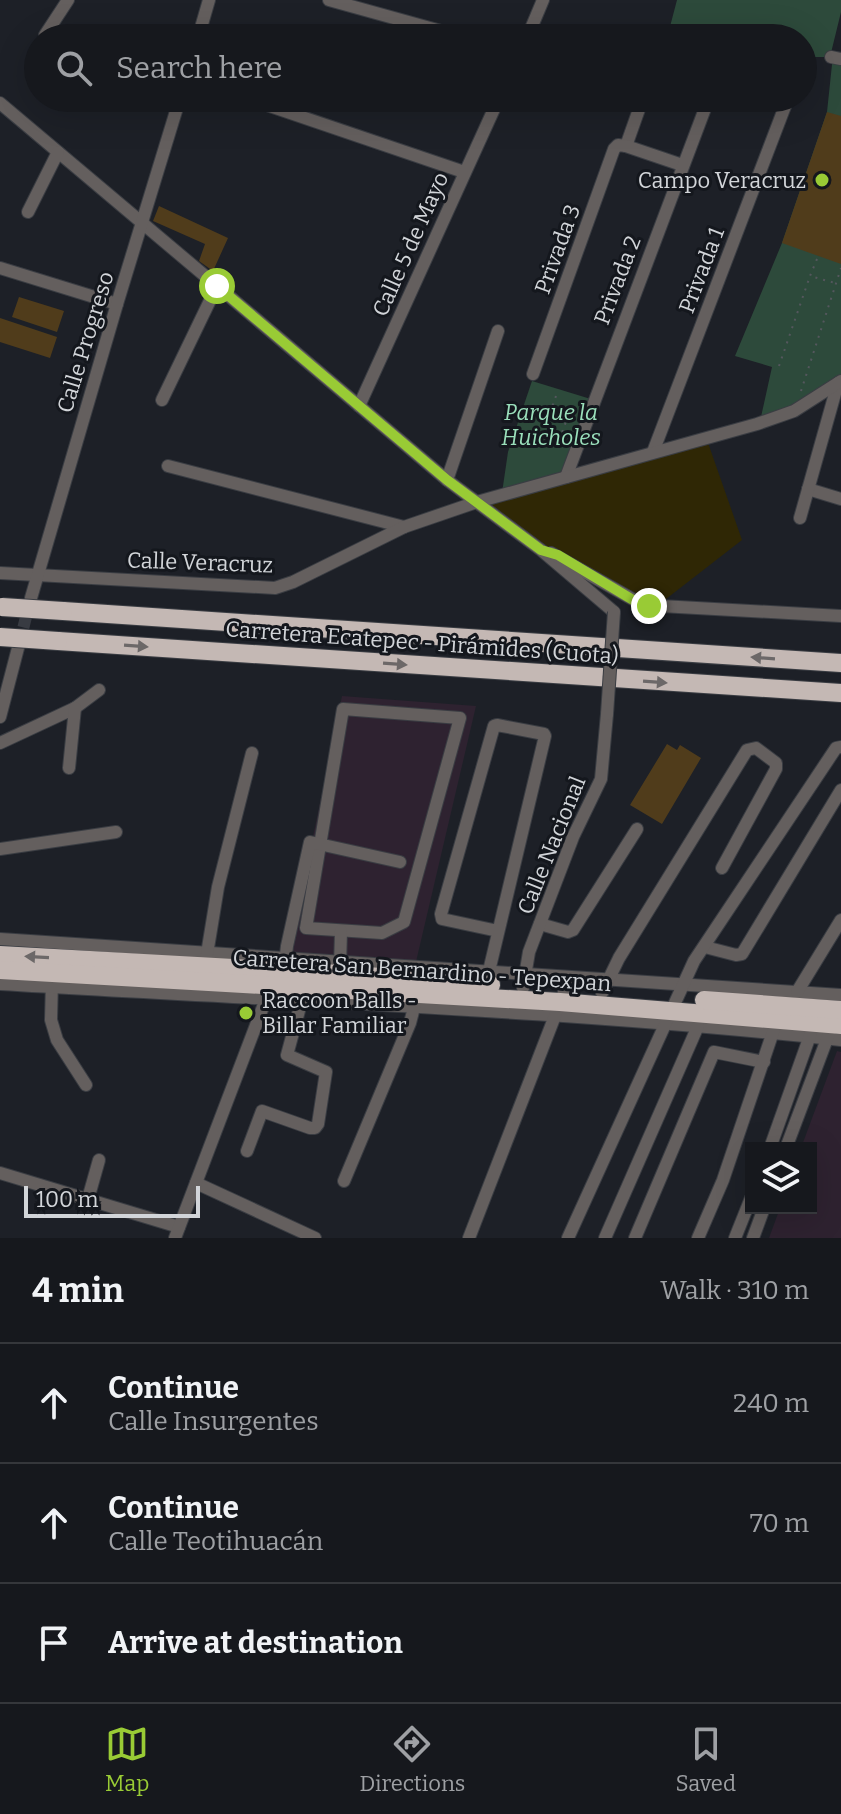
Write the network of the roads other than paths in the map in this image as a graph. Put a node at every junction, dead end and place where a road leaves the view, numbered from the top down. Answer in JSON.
{"nodes":[{"id":1,"x":68,"y":0,"type":"edge"},
{"id":2,"x":209,"y":0,"type":"edge"},
{"id":3,"x":329,"y":0,"type":"edge"},
{"id":4,"x":543,"y":0,"type":"edge"},
{"id":5,"x":52,"y":24,"type":"edge"},
{"id":6,"x":202,"y":24,"type":"edge"},
{"id":7,"x":416,"y":24,"type":"edge"},
{"id":8,"x":533,"y":24,"type":"edge"},
{"id":9,"x":0,"y":103,"type":"edge"},
{"id":10,"x":176,"y":112,"type":"edge"},
{"id":11,"x":287,"y":112,"type":"edge"},
{"id":12,"x":492,"y":112,"type":"edge"},
{"id":13,"x":638,"y":112,"type":"edge"},
{"id":14,"x":703,"y":112,"type":"edge"},
{"id":15,"x":783,"y":112,"type":"edge"},
{"id":16,"x":626,"y":146,"type":"junction"},
{"id":17,"x":58,"y":152,"type":"junction"},
{"id":18,"x":682,"y":165,"type":"junction"},
{"id":19,"x":464,"y":172,"type":"junction"},
{"id":20,"x":28,"y":212,"type":"dead end"},
{"id":21,"x":143,"y":222,"type":"junction"},
{"id":22,"x":0,"y":268,"type":"edge"},
{"id":23,"x":217,"y":286,"type":"junction"},
{"id":24,"x":117,"y":304,"type":"junction"},
{"id":25,"x":498,"y":331,"type":"dead end"},
{"id":26,"x":533,"y":374,"type":"dead end"},
{"id":27,"x":840,"y":382,"type":"edge"},
{"id":28,"x":162,"y":400,"type":"dead end"},
{"id":29,"x":359,"y":406,"type":"junction"},
{"id":30,"x":653,"y":452,"type":"junction"},
{"id":31,"x":168,"y":466,"type":"dead end"},
{"id":32,"x":566,"y":477,"type":"junction"},
{"id":33,"x":447,"y":480,"type":"junction"},
{"id":34,"x":808,"y":489,"type":"junction"},
{"id":35,"x":841,"y":499,"type":"edge"},
{"id":36,"x":477,"y":502,"type":"junction"},
{"id":37,"x":800,"y":518,"type":"dead end"},
{"id":38,"x":404,"y":527,"type":"junction"},
{"id":39,"x":541,"y":550,"type":"junction"},
{"id":40,"x":0,"y":573,"type":"edge"},
{"id":41,"x":36,"y":575,"type":"junction"},
{"id":42,"x":31,"y":598,"type":"tunnel mouth"},
{"id":43,"x":1,"y":607,"type":"edge"},
{"id":44,"x":841,"y":616,"type":"edge"},
{"id":45,"x":0,"y":637,"type":"edge"},
{"id":46,"x":18,"y":648,"type":"tunnel mouth"},
{"id":47,"x":841,"y":663,"type":"edge"},
{"id":48,"x":99,"y":690,"type":"dead end"},
{"id":49,"x":841,"y":693,"type":"edge"},
{"id":50,"x":75,"y":708,"type":"junction"},
{"id":51,"x":0,"y":717,"type":"edge"},
{"id":52,"x":0,"y":743,"type":"edge"},
{"id":53,"x":841,"y":747,"type":"edge"},
{"id":54,"x":252,"y":753,"type":"dead end"},
{"id":55,"x":69,"y":768,"type":"dead end"},
{"id":56,"x":841,"y":790,"type":"edge"},
{"id":57,"x":637,"y":829,"type":"dead end"},
{"id":58,"x":116,"y":832,"type":"dead end"},
{"id":59,"x":320,"y":843,"type":"junction"},
{"id":60,"x":0,"y":849,"type":"edge"},
{"id":61,"x":400,"y":862,"type":"dead end"},
{"id":62,"x":722,"y":868,"type":"dead end"},
{"id":63,"x":841,"y":920,"type":"edge"},
{"id":64,"x":540,"y":924,"type":"junction"},
{"id":65,"x":341,"y":931,"type":"junction"},
{"id":66,"x":498,"y":931,"type":"junction"},
{"id":67,"x":0,"y":939,"type":"edge"},
{"id":68,"x":705,"y":947,"type":"junction"},
{"id":69,"x":0,"y":955,"type":"edge"},
{"id":70,"x":206,"y":959,"type":"junction"},
{"id":71,"x":340,"y":967,"type":"junction"},
{"id":72,"x":0,"y":970,"type":"edge"},
{"id":73,"x":489,"y":971,"type":"junction"},
{"id":74,"x":277,"y":977,"type":"junction"},
{"id":75,"x":52,"y":980,"type":"junction"},
{"id":76,"x":524,"y":980,"type":"junction"},
{"id":77,"x":0,"y":984,"type":"edge"},
{"id":78,"x":605,"y":986,"type":"junction"},
{"id":79,"x":797,"y":992,"type":"junction"},
{"id":80,"x":304,"y":993,"type":"junction"},
{"id":81,"x":841,"y":995,"type":"edge"},
{"id":82,"x":416,"y":1000,"type":"junction"},
{"id":83,"x":559,"y":1003,"type":"junction"},
{"id":84,"x":676,"y":1004,"type":"junction"},
{"id":85,"x":725,"y":1022,"type":"junction"},
{"id":86,"x":698,"y":1026,"type":"junction"},
{"id":87,"x":775,"y":1026,"type":"junction"},
{"id":88,"x":830,"y":1028,"type":"edge"},
{"id":89,"x":714,"y":1052,"type":"junction"},
{"id":90,"x":764,"y":1062,"type":"junction"},
{"id":91,"x":86,"y":1085,"type":"dead end"},
{"id":92,"x":773,"y":1142,"type":"edge"},
{"id":93,"x":788,"y":1142,"type":"edge"},
{"id":94,"x":247,"y":1151,"type":"dead end"},
{"id":95,"x":99,"y":1160,"type":"dead end"},
{"id":96,"x":0,"y":1173,"type":"edge"},
{"id":97,"x":344,"y":1181,"type":"dead end"},
{"id":98,"x":196,"y":1183,"type":"junction"},
{"id":99,"x":88,"y":1199,"type":"junction"},
{"id":100,"x":745,"y":1213,"type":"edge"},
{"id":101,"x":762,"y":1214,"type":"edge"},
{"id":102,"x":177,"y":1232,"type":"edge"},
{"id":103,"x":315,"y":1238,"type":"edge"},
{"id":104,"x":469,"y":1238,"type":"edge"},
{"id":105,"x":568,"y":1238,"type":"edge"},
{"id":106,"x":605,"y":1238,"type":"edge"},
{"id":107,"x":635,"y":1238,"type":"edge"},
{"id":108,"x":698,"y":1238,"type":"edge"},
{"id":109,"x":735,"y":1238,"type":"edge"},
{"id":110,"x":753,"y":1238,"type":"edge"}],
"edges":[{"from":1,"to":5,"type":"street"},
{"from":2,"to":6,"type":"street"},
{"from":3,"to":7,"type":"street"},
{"from":4,"to":8,"type":"street"},
{"from":9,"to":17,"type":"street"},
{"from":10,"to":21,"type":"street","name":"Calle Progreso"},
{"from":11,"to":19,"type":"street"},
{"from":12,"to":19,"type":"street","name":"Calle 5 de Mayo"},
{"from":13,"to":16,"type":"street","name":"Privada 3"},
{"from":14,"to":18,"type":"street","name":"Privada 2"},
{"from":15,"to":30,"type":"street","name":"Privada 1"},
{"from":16,"to":18,"type":"street"},
{"from":16,"to":26,"type":"street","name":"Privada 3"},
{"from":17,"to":20,"type":"street"},
{"from":17,"to":21,"type":"street"},
{"from":18,"to":32,"type":"street","name":"Privada 2"},
{"from":19,"to":29,"type":"street","name":"Calle 5 de Mayo"},
{"from":21,"to":23,"type":"street"},
{"from":21,"to":24,"type":"street","name":"Calle Progreso"},
{"from":22,"to":24,"type":"street"},
{"from":23,"to":28,"type":"street"},
{"from":23,"to":29,"type":"street"},
{"from":24,"to":41,"type":"street","name":"Calle Progreso"},
{"from":25,"to":33,"type":"street"},
{"from":27,"to":30,"type":"street","name":"Calle Veracruz"},
{"from":27,"to":34,"type":"street"},
{"from":29,"to":33,"type":"street"},
{"from":30,"to":32,"type":"street","name":"Calle Veracruz"},
{"from":31,"to":38,"type":"street"},
{"from":32,"to":36,"type":"street","name":"Calle Veracruz"},
{"from":33,"to":36,"type":"street"},
{"from":34,"to":35,"type":"street"},
{"from":34,"to":37,"type":"street"},
{"from":36,"to":38,"type":"street","name":"Calle Veracruz"},
{"from":36,"to":39,"type":"street"},
{"from":38,"to":41,"type":"street","name":"Calle Veracruz"},
{"from":39,"to":44,"type":"street"},
{"from":39,"to":64,"type":"street","name":"Calle Nacional","bridge":true},
{"from":40,"to":41,"type":"street","name":"Calle Veracruz"},
{"from":41,"to":42,"type":"street","name":"Calle Progreso"},
{"from":47,"to":43,"type":"highway","name":"Carretera Ecatepec - Pirámides (Cuota)","one_way":true,"bridge":true},
{"from":45,"to":49,"type":"highway","name":"Carretera Ecatepec - Pirámides (Cuota)","one_way":true,"bridge":true},
{"from":46,"to":51,"type":"street"},
{"from":48,"to":50,"type":"street"},
{"from":50,"to":52,"type":"street"},
{"from":50,"to":55,"type":"street"},
{"from":53,"to":68,"type":"street"},
{"from":54,"to":70,"type":"street"},
{"from":56,"to":68,"type":"street"},
{"from":57,"to":64,"type":"street"},
{"from":58,"to":60,"type":"street"},
{"from":59,"to":61,"type":"street"},
{"from":59,"to":65,"type":"street"},
{"from":59,"to":65,"type":"street"},
{"from":59,"to":74,"type":"street"},
{"from":62,"to":78,"type":"street"},
{"from":63,"to":79,"type":"street"},
{"from":64,"to":76,"type":"street","name":"Calle Nacional"},
{"from":65,"to":71,"type":"street"},
{"from":66,"to":66,"type":"street"},
{"from":66,"to":73,"type":"street"},
{"from":67,"to":70,"type":"street"},
{"from":68,"to":84,"type":"street"},
{"from":70,"to":69,"type":"highway","name":"Carretera San Bernardino - Tepexpan","one_way":true},
{"from":70,"to":74,"type":"highway","name":"Carretera San Bernardino - Tepexpan"},
{"from":71,"to":73,"type":"street"},
{"from":71,"to":74,"type":"highway","name":"Carretera San Bernardino - Tepexpan"},
{"from":71,"to":76,"type":"highway","name":"Carretera San Bernardino - Tepexpan"},
{"from":72,"to":75,"type":"highway","name":"Carretera San Bernardino - Tepexpan"},
{"from":73,"to":76,"type":"street"},
{"from":74,"to":75,"type":"highway","name":"Carretera San Bernardino - Tepexpan"},
{"from":74,"to":80,"type":"highway","name":"Carretera San Bernardino - Tepexpan"},
{"from":74,"to":98,"type":"street"},
{"from":75,"to":77,"type":"street"},
{"from":75,"to":91,"type":"street"},
{"from":76,"to":78,"type":"street"},
{"from":76,"to":83,"type":"highway","name":"Carretera San Bernardino - Tepexpan"},
{"from":78,"to":83,"type":"highway","name":"Carretera San Bernardino - Tepexpan"},
{"from":78,"to":84,"type":"highway","name":"Carretera San Bernardino - Tepexpan"},
{"from":79,"to":81,"type":"street"},
{"from":79,"to":84,"type":"street"},
{"from":80,"to":82,"type":"highway","name":"Carretera San Bernardino - Tepexpan"},
{"from":80,"to":94,"type":"street"},
{"from":82,"to":83,"type":"highway","name":"Carretera San Bernardino - Tepexpan"},
{"from":82,"to":97,"type":"street"},
{"from":83,"to":84,"type":"highway","name":"Carretera San Bernardino - Tepexpan"},
{"from":83,"to":104,"type":"street"},
{"from":84,"to":85,"type":"highway","name":"Carretera San Bernardino - Tepexpan"},
{"from":84,"to":86,"type":"street"},
{"from":84,"to":88,"type":"highway","name":"Carretera San Bernardino - Tepexpan"},
{"from":84,"to":105,"type":"street"},
{"from":85,"to":86,"type":"street"},
{"from":85,"to":87,"type":"highway","name":"Carretera San Bernardino - Tepexpan"},
{"from":85,"to":89,"type":"street"},
{"from":86,"to":106,"type":"street"},
{"from":87,"to":88,"type":"highway","name":"Carretera San Bernardino - Tepexpan"},
{"from":87,"to":90,"type":"street"},
{"from":88,"to":92,"type":"street"},
{"from":88,"to":93,"type":"street"},
{"from":89,"to":90,"type":"street"},
{"from":89,"to":107,"type":"street"},
{"from":90,"to":108,"type":"street"},
{"from":95,"to":99,"type":"street"},
{"from":96,"to":99,"type":"street"},
{"from":98,"to":102,"type":"street"},
{"from":98,"to":103,"type":"street"},
{"from":99,"to":102,"type":"street"},
{"from":100,"to":109,"type":"street"},
{"from":101,"to":110,"type":"street"}]}
